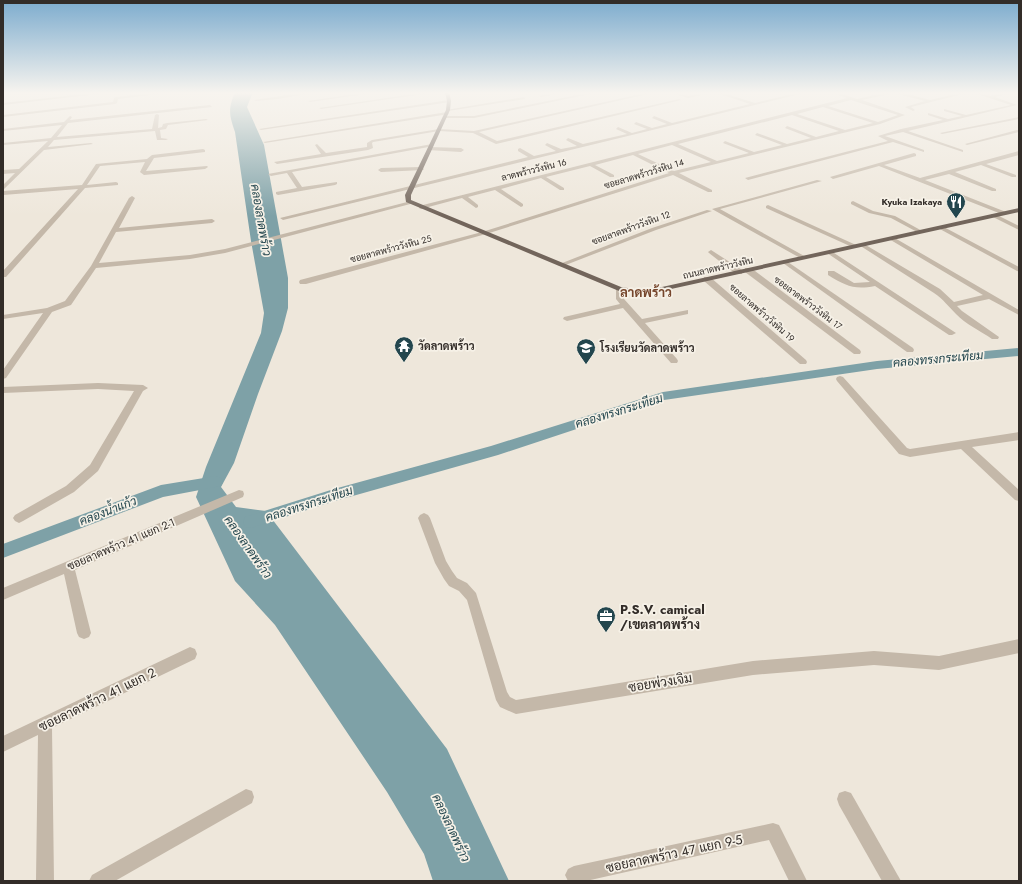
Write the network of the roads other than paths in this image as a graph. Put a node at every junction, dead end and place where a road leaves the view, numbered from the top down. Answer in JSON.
{"nodes":[{"id":1,"x":57,"y":133,"type":"edge"},
{"id":2,"x":119,"y":133,"type":"edge"},
{"id":3,"x":157,"y":133,"type":"edge"},
{"id":4,"x":320,"y":133,"type":"edge"},
{"id":5,"x":419,"y":133,"type":"edge"},
{"id":6,"x":437,"y":133,"type":"edge"},
{"id":7,"x":476,"y":133,"type":"edge"},
{"id":8,"x":538,"y":133,"type":"edge"},
{"id":9,"x":634,"y":133,"type":"edge"},
{"id":10,"x":711,"y":133,"type":"edge"},
{"id":11,"x":803,"y":133,"type":"edge"},
{"id":12,"x":835,"y":133,"type":"edge"},
{"id":13,"x":890,"y":133,"type":"edge"},
{"id":14,"x":910,"y":133,"type":"edge"},
{"id":15,"x":1010,"y":133,"type":"edge"},
{"id":16,"x":631,"y":134,"type":"joint"},
{"id":17,"x":757,"y":134,"type":"dead end"},
{"id":18,"x":599,"y":137,"type":"dead end"},
{"id":19,"x":815,"y":138,"type":"junction"},
{"id":20,"x":53,"y":139,"type":"junction"},
{"id":21,"x":166,"y":139,"type":"dead end"},
{"id":22,"x":568,"y":139,"type":"dead end"},
{"id":23,"x":606,"y":140,"type":"junction"},
{"id":24,"x":904,"y":140,"type":"dead end"},
{"id":25,"x":265,"y":142,"type":"dead end"},
{"id":26,"x":725,"y":142,"type":"dead end"},
{"id":27,"x":896,"y":142,"type":"junction"},
{"id":28,"x":672,"y":143,"type":"junction"},
{"id":29,"x":3,"y":144,"type":"edge"},
{"id":30,"x":91,"y":144,"type":"dead end"},
{"id":31,"x":547,"y":144,"type":"dead end"},
{"id":32,"x":967,"y":144,"type":"dead end"},
{"id":33,"x":316,"y":145,"type":"dead end"},
{"id":34,"x":786,"y":145,"type":"junction"},
{"id":35,"x":582,"y":146,"type":"junction"},
{"id":36,"x":431,"y":147,"type":"junction"},
{"id":37,"x":43,"y":148,"type":"junction"},
{"id":38,"x":461,"y":150,"type":"dead end"},
{"id":39,"x":520,"y":150,"type":"dead end"},
{"id":40,"x":203,"y":151,"type":"dead end"},
{"id":41,"x":560,"y":151,"type":"junction"},
{"id":42,"x":922,"y":151,"type":"dead end"},
{"id":43,"x":961,"y":151,"type":"dead end"},
{"id":44,"x":633,"y":153,"type":"junction"},
{"id":45,"x":753,"y":153,"type":"junction"},
{"id":46,"x":1019,"y":153,"type":"edge"},
{"id":47,"x":325,"y":155,"type":"junction"},
{"id":48,"x":914,"y":155,"type":"dead end"},
{"id":49,"x":1010,"y":155,"type":"junction"},
{"id":50,"x":533,"y":158,"type":"junction"},
{"id":51,"x":1019,"y":159,"type":"edge"},
{"id":52,"x":149,"y":160,"type":"junction"},
{"id":53,"x":277,"y":162,"type":"dead end"},
{"id":54,"x":717,"y":162,"type":"junction"},
{"id":55,"x":980,"y":163,"type":"junction"},
{"id":56,"x":590,"y":164,"type":"junction"},
{"id":57,"x":880,"y":165,"type":"junction"},
{"id":58,"x":205,"y":167,"type":"dead end"},
{"id":59,"x":421,"y":169,"type":"junction"},
{"id":60,"x":381,"y":170,"type":"dead end"},
{"id":61,"x":19,"y":171,"type":"junction"},
{"id":62,"x":290,"y":171,"type":"junction"},
{"id":63,"x":3,"y":172,"type":"edge"},
{"id":64,"x":950,"y":172,"type":"junction"},
{"id":65,"x":674,"y":173,"type":"junction"},
{"id":66,"x":271,"y":174,"type":"dead end"},
{"id":67,"x":542,"y":176,"type":"junction"},
{"id":68,"x":612,"y":176,"type":"dead end"},
{"id":69,"x":1014,"y":176,"type":"dead end"},
{"id":70,"x":833,"y":177,"type":"dead end"},
{"id":71,"x":748,"y":178,"type":"dead end"},
{"id":72,"x":920,"y":180,"type":"junction"},
{"id":73,"x":819,"y":181,"type":"dead end"},
{"id":74,"x":335,"y":183,"type":"dead end"},
{"id":75,"x":116,"y":184,"type":"dead end"},
{"id":76,"x":412,"y":186,"type":"junction"},
{"id":77,"x":84,"y":187,"type":"junction"},
{"id":78,"x":3,"y":188,"type":"edge"},
{"id":79,"x":496,"y":188,"type":"junction"},
{"id":80,"x":300,"y":189,"type":"junction"},
{"id":81,"x":562,"y":189,"type":"dead end"},
{"id":82,"x":994,"y":190,"type":"dead end"},
{"id":83,"x":710,"y":191,"type":"dead end"},
{"id":84,"x":3,"y":193,"type":"edge"},
{"id":85,"x":278,"y":193,"type":"dead end"},
{"id":86,"x":464,"y":196,"type":"junction"},
{"id":87,"x":132,"y":198,"type":"dead end"},
{"id":88,"x":411,"y":203,"type":"junction"},
{"id":89,"x":853,"y":203,"type":"dead end"},
{"id":90,"x":521,"y":205,"type":"dead end"},
{"id":91,"x":476,"y":206,"type":"dead end"},
{"id":92,"x":421,"y":207,"type":"junction"},
{"id":93,"x":768,"y":207,"type":"dead end"},
{"id":94,"x":712,"y":210,"type":"junction"},
{"id":95,"x":1019,"y":210,"type":"edge"},
{"id":96,"x":1004,"y":213,"type":"junction"},
{"id":97,"x":993,"y":215,"type":"junction"},
{"id":98,"x":283,"y":218,"type":"dead end"},
{"id":99,"x":212,"y":221,"type":"dead end"},
{"id":100,"x":940,"y":227,"type":"junction"},
{"id":101,"x":1019,"y":228,"type":"edge"},
{"id":102,"x":114,"y":230,"type":"junction"},
{"id":103,"x":921,"y":232,"type":"junction"},
{"id":104,"x":484,"y":233,"type":"junction"},
{"id":105,"x":890,"y":238,"type":"junction"},
{"id":106,"x":858,"y":246,"type":"junction"},
{"id":107,"x":711,"y":252,"type":"dead end"},
{"id":108,"x":829,"y":252,"type":"junction"},
{"id":109,"x":804,"y":258,"type":"junction"},
{"id":110,"x":785,"y":262,"type":"junction"},
{"id":111,"x":560,"y":265,"type":"junction"},
{"id":112,"x":94,"y":266,"type":"junction"},
{"id":113,"x":748,"y":270,"type":"junction"},
{"id":114,"x":1019,"y":270,"type":"edge"},
{"id":115,"x":739,"y":272,"type":"junction"},
{"id":116,"x":831,"y":273,"type":"dead end"},
{"id":117,"x":3,"y":275,"type":"edge"},
{"id":118,"x":707,"y":279,"type":"junction"},
{"id":119,"x":303,"y":282,"type":"dead end"},
{"id":120,"x":877,"y":283,"type":"junction"},
{"id":121,"x":619,"y":289,"type":"junction"},
{"id":122,"x":990,"y":296,"type":"junction"},
{"id":123,"x":625,"y":305,"type":"junction"},
{"id":124,"x":951,"y":305,"type":"junction"},
{"id":125,"x":49,"y":310,"type":"junction"},
{"id":126,"x":686,"y":312,"type":"dead end"},
{"id":127,"x":1019,"y":313,"type":"edge"},
{"id":128,"x":3,"y":317,"type":"edge"},
{"id":129,"x":567,"y":319,"type":"dead end"},
{"id":130,"x":640,"y":322,"type":"junction"},
{"id":131,"x":952,"y":333,"type":"dead end"},
{"id":132,"x":995,"y":337,"type":"dead end"},
{"id":133,"x":910,"y":350,"type":"dead end"},
{"id":134,"x":856,"y":352,"type":"dead end"},
{"id":135,"x":674,"y":361,"type":"dead end"},
{"id":136,"x":803,"y":362,"type":"dead end"},
{"id":137,"x":3,"y":376,"type":"edge"},
{"id":138,"x":840,"y":379,"type":"dead end"},
{"id":139,"x":3,"y":390,"type":"edge"},
{"id":140,"x":1019,"y":436,"type":"edge"},
{"id":141,"x":963,"y":445,"type":"junction"},
{"id":142,"x":239,"y":494,"type":"dead end"},
{"id":143,"x":1019,"y":497,"type":"edge"},
{"id":144,"x":19,"y":518,"type":"dead end"},
{"id":145,"x":424,"y":518,"type":"dead end"},
{"id":146,"x":68,"y":567,"type":"junction"},
{"id":147,"x":3,"y":594,"type":"edge"},
{"id":148,"x":84,"y":633,"type":"dead end"},
{"id":149,"x":1019,"y":646,"type":"edge"},
{"id":150,"x":190,"y":654,"type":"dead end"},
{"id":151,"x":45,"y":724,"type":"junction"},
{"id":152,"x":3,"y":744,"type":"edge"},
{"id":153,"x":246,"y":797,"type":"dead end"},
{"id":154,"x":845,"y":799,"type":"dead end"},
{"id":155,"x":574,"y":875,"type":"dead end"},
{"id":156,"x":45,"y":881,"type":"edge"},
{"id":157,"x":98,"y":881,"type":"edge"},
{"id":158,"x":798,"y":881,"type":"edge"},
{"id":159,"x":892,"y":881,"type":"edge"}],
"edges":[{"from":1,"to":20,"type":"street"},
{"from":2,"to":20,"type":"street"},
{"from":3,"to":21,"type":"street"},
{"from":4,"to":25,"type":"street"},
{"from":5,"to":47,"type":"street"},
{"from":6,"to":36,"type":"main road"},
{"from":7,"to":8,"type":"street"},
{"from":9,"to":16,"type":"street"},
{"from":10,"to":28,"type":"street","name":"ลาดพร้าววังหิน 16"},
{"from":11,"to":19,"type":"street"},
{"from":12,"to":19,"type":"street","name":"ซอยลาดพร้าววังหิน 14"},
{"from":13,"to":27,"type":"street"},
{"from":14,"to":43,"type":"street"},
{"from":15,"to":32,"type":"street"},
{"from":16,"to":23,"type":"street"},
{"from":17,"to":34,"type":"street"},
{"from":18,"to":23,"type":"street"},
{"from":19,"to":34,"type":"street","name":"ซอยลาดพร้าววังหิน 14"},
{"from":20,"to":29,"type":"street"},
{"from":20,"to":37,"type":"street"},
{"from":22,"to":35,"type":"street"},
{"from":23,"to":35,"type":"street"},
{"from":24,"to":27,"type":"street"},
{"from":26,"to":45,"type":"street"},
{"from":27,"to":42,"type":"street"},
{"from":27,"to":71,"type":"street"},
{"from":28,"to":44,"type":"street","name":"ลาดพร้าววังหิน 16"},
{"from":28,"to":54,"type":"street"},
{"from":30,"to":37,"type":"street"},
{"from":31,"to":41,"type":"street"},
{"from":33,"to":47,"type":"street"},
{"from":34,"to":45,"type":"street","name":"ซอยลาดพร้าววังหิน 14"},
{"from":35,"to":41,"type":"street"},
{"from":36,"to":38,"type":"street"},
{"from":36,"to":59,"type":"main road"},
{"from":36,"to":62,"type":"street"},
{"from":37,"to":61,"type":"street"},
{"from":39,"to":50,"type":"street"},
{"from":40,"to":52,"type":"street"},
{"from":41,"to":50,"type":"street"},
{"from":44,"to":56,"type":"street","name":"ลาดพร้าววังหิน 16"},
{"from":44,"to":65,"type":"street"},
{"from":45,"to":54,"type":"street","name":"ซอยลาดพร้าววังหิน 14"},
{"from":46,"to":49,"type":"street"},
{"from":47,"to":53,"type":"street"},
{"from":48,"to":57,"type":"street"},
{"from":49,"to":51,"type":"street"},
{"from":49,"to":55,"type":"street"},
{"from":50,"to":76,"type":"street"},
{"from":52,"to":58,"type":"street"},
{"from":52,"to":77,"type":"street"},
{"from":54,"to":65,"type":"street","name":"ซอยลาดพร้าววังหิน 14"},
{"from":55,"to":64,"type":"street"},
{"from":55,"to":69,"type":"street"},
{"from":56,"to":67,"type":"street","name":"ลาดพร้าววังหิน 16"},
{"from":56,"to":68,"type":"street"},
{"from":57,"to":70,"type":"street"},
{"from":57,"to":72,"type":"street"},
{"from":59,"to":60,"type":"street"},
{"from":59,"to":76,"type":"main road"},
{"from":61,"to":63,"type":"street"},
{"from":61,"to":78,"type":"street"},
{"from":62,"to":66,"type":"street"},
{"from":62,"to":80,"type":"street"},
{"from":64,"to":72,"type":"street"},
{"from":64,"to":82,"type":"street"},
{"from":65,"to":83,"type":"street"},
{"from":65,"to":104,"type":"street","name":"ซอยลาดพร้าววังหิน 14"},
{"from":67,"to":79,"type":"street","name":"ลาดพร้าววังหิน 16"},
{"from":67,"to":81,"type":"street"},
{"from":72,"to":96,"type":"street"},
{"from":73,"to":94,"type":"street","name":"ซอยลาดพร้าววังหิน 12"},
{"from":74,"to":80,"type":"street"},
{"from":75,"to":77,"type":"street"},
{"from":76,"to":88,"type":"main road"},
{"from":76,"to":98,"type":"street"},
{"from":77,"to":84,"type":"street"},
{"from":77,"to":117,"type":"street"},
{"from":79,"to":86,"type":"street","name":"ลาดพร้าววังหิน 16"},
{"from":79,"to":90,"type":"street"},
{"from":80,"to":85,"type":"street"},
{"from":86,"to":91,"type":"street"},
{"from":86,"to":92,"type":"street","name":"ลาดพร้าววังหิน 16"},
{"from":87,"to":102,"type":"street"},
{"from":88,"to":92,"type":"main road","name":"ถนนลาดพร้าววังหิน"},
{"from":88,"to":112,"type":"street"},
{"from":89,"to":103,"type":"street"},
{"from":92,"to":104,"type":"main road","name":"ถนนลาดพร้าววังหิน"},
{"from":93,"to":106,"type":"street"},
{"from":94,"to":109,"type":"street"},
{"from":94,"to":111,"type":"street","name":"ซอยลาดพร้าววังหิน 12"},
{"from":95,"to":96,"type":"main road","name":"ถนนลาดพร้าววังหิน"},
{"from":96,"to":97,"type":"main road","name":"ถนนลาดพร้าววังหิน"},
{"from":97,"to":100,"type":"main road","name":"ถนนลาดพร้าววังหิน"},
{"from":97,"to":101,"type":"street"},
{"from":99,"to":102,"type":"street"},
{"from":100,"to":103,"type":"main road","name":"ถนนลาดพร้าววังหิน"},
{"from":100,"to":114,"type":"street"},
{"from":102,"to":112,"type":"street"},
{"from":103,"to":105,"type":"main road","name":"ถนนลาดพร้าววังหิน"},
{"from":104,"to":111,"type":"main road","name":"ถนนลาดพร้าววังหิน"},
{"from":104,"to":119,"type":"street","name":"ซอยลาดพร้าววังหิน 25"},
{"from":105,"to":106,"type":"main road","name":"ถนนลาดพร้าววังหิน"},
{"from":105,"to":122,"type":"street"},
{"from":106,"to":108,"type":"main road","name":"ถนนลาดพร้าววังหิน"},
{"from":106,"to":124,"type":"street"},
{"from":107,"to":115,"type":"street"},
{"from":108,"to":109,"type":"main road","name":"ถนนลาดพร้าววังหิน"},
{"from":108,"to":120,"type":"street"},
{"from":109,"to":110,"type":"main road","name":"ถนนลาดพร้าววังหิน"},
{"from":110,"to":113,"type":"main road","name":"ถนนลาดพร้าววังหิน"},
{"from":110,"to":133,"type":"street"},
{"from":111,"to":121,"type":"main road","name":"ถนนลาดพร้าววังหิน"},
{"from":112,"to":125,"type":"street"},
{"from":113,"to":115,"type":"main road","name":"ถนนลาดพร้าววังหิน"},
{"from":113,"to":134,"type":"street","name":"ซอยลาดพร้าววังหิน 17"},
{"from":115,"to":118,"type":"main road","name":"ถนนลาดพร้าววังหิน"},
{"from":116,"to":120,"type":"street"},
{"from":118,"to":121,"type":"main road","name":"ถนนลาดพร้าววังหิน"},
{"from":118,"to":136,"type":"street","name":"ซอยลาดพร้าววังหิน 19"},
{"from":120,"to":131,"type":"street"},
{"from":121,"to":123,"type":"street"},
{"from":122,"to":124,"type":"street"},
{"from":122,"to":127,"type":"street"},
{"from":123,"to":129,"type":"street"},
{"from":123,"to":130,"type":"street"},
{"from":124,"to":132,"type":"street"},
{"from":125,"to":128,"type":"street"},
{"from":125,"to":137,"type":"street"},
{"from":126,"to":130,"type":"street"},
{"from":130,"to":135,"type":"street"},
{"from":138,"to":141,"type":"street"},
{"from":139,"to":144,"type":"street"},
{"from":140,"to":141,"type":"street"},
{"from":141,"to":143,"type":"street"},
{"from":142,"to":146,"type":"street","name":"ซอยลาดพร้าว 41 แยก 2-1"},
{"from":145,"to":149,"type":"street","name":"ซอยพ่วงเจิม"},
{"from":146,"to":147,"type":"street","name":"ซอยลาดพร้าว 41 แยก 2-1"},
{"from":146,"to":148,"type":"street"},
{"from":150,"to":151,"type":"street","name":"ซอยลาดพร้าว 41 แยก 2"},
{"from":151,"to":152,"type":"street","name":"ซอยลาดพร้าว 41 แยก 2"},
{"from":151,"to":156,"type":"street"},
{"from":153,"to":157,"type":"street"},
{"from":154,"to":159,"type":"street"},
{"from":155,"to":158,"type":"street","name":"ซอยลาดพร้าว 47 แยก 9-5"}]}
